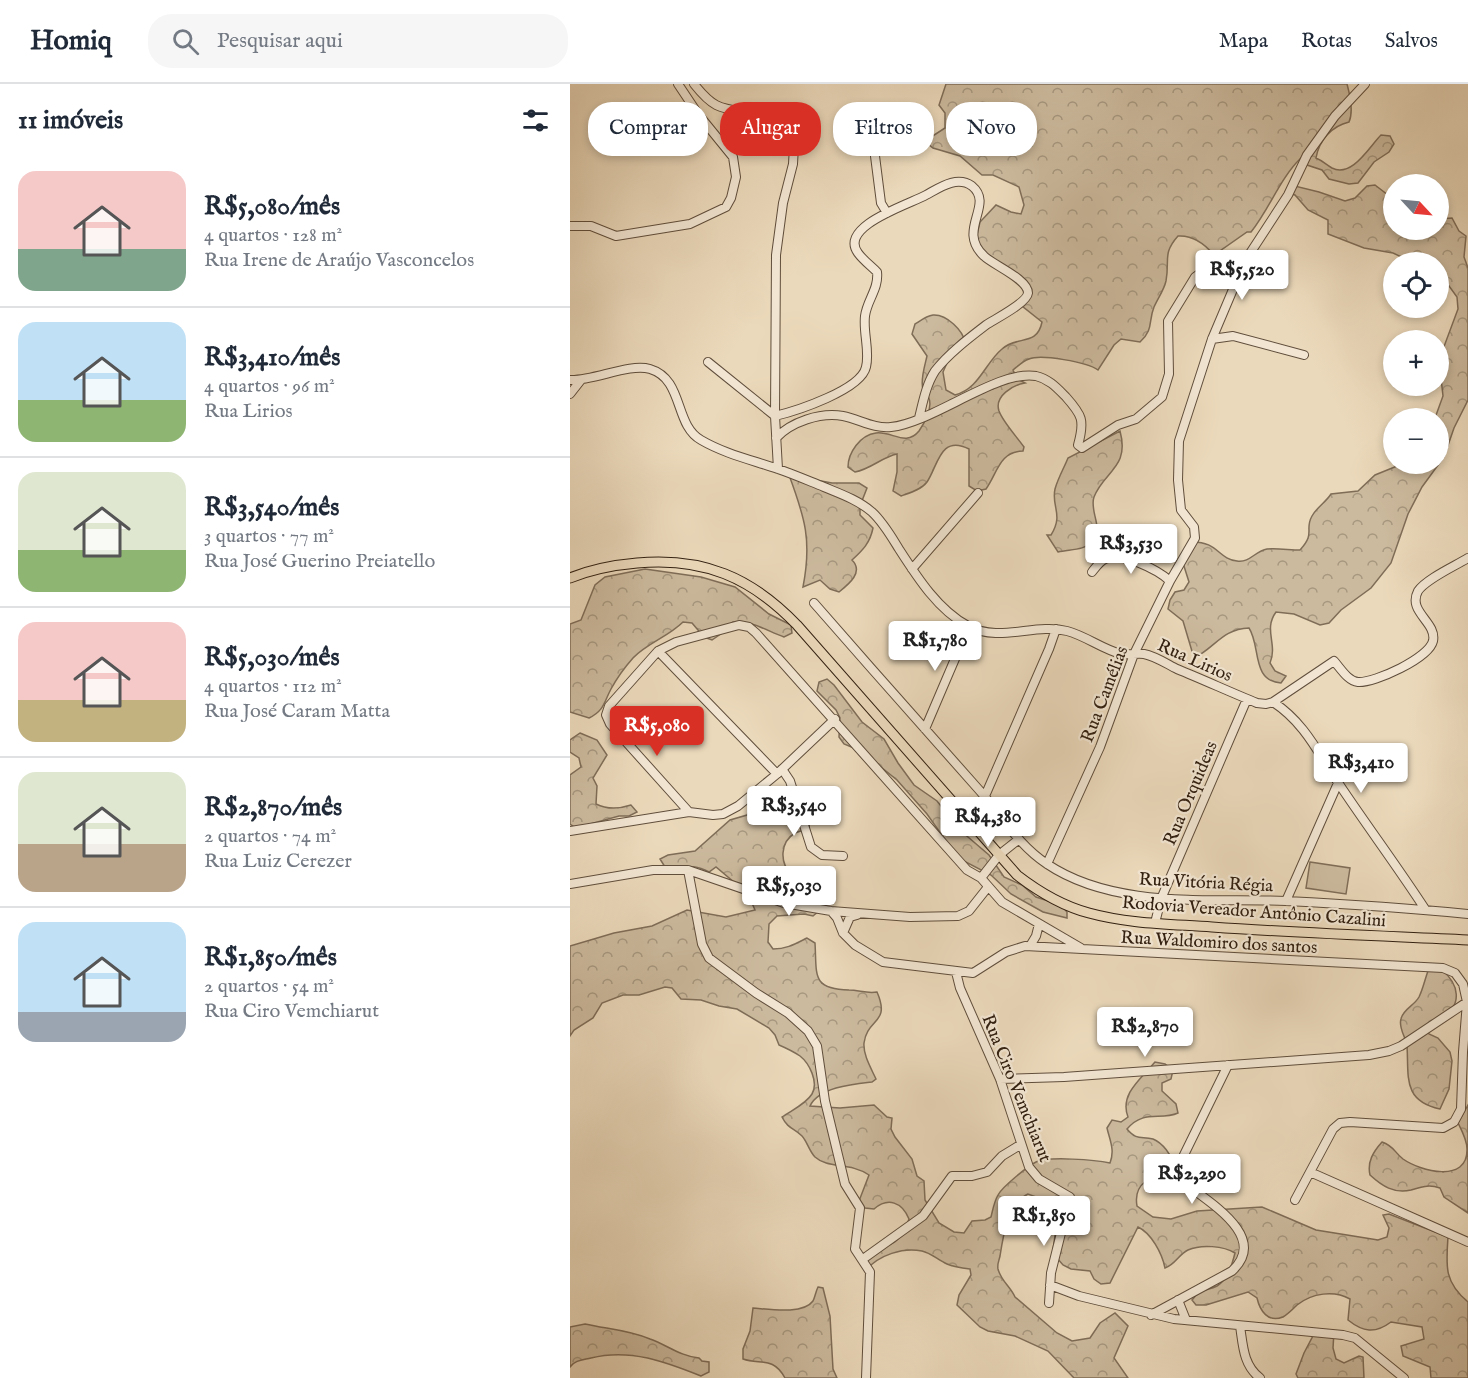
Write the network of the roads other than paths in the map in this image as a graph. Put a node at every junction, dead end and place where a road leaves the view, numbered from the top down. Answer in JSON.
{"nodes":[{"id":1,"x":678,"y":84,"type":"edge"},
{"id":2,"x":694,"y":84,"type":"edge"},
{"id":3,"x":1365,"y":84,"type":"edge"},
{"id":4,"x":875,"y":156,"type":"dead end"},
{"id":5,"x":887,"y":213,"type":"junction"},
{"id":6,"x":570,"y":226,"type":"edge"},
{"id":7,"x":1245,"y":261,"type":"junction"},
{"id":8,"x":1212,"y":339,"type":"junction"},
{"id":9,"x":1304,"y":355,"type":"dead end"},
{"id":10,"x":708,"y":362,"type":"dead end"},
{"id":11,"x":570,"y":380,"type":"edge"},
{"id":12,"x":581,"y":380,"type":"junction"},
{"id":13,"x":570,"y":394,"type":"edge"},
{"id":14,"x":775,"y":416,"type":"junction"},
{"id":15,"x":919,"y":418,"type":"junction"},
{"id":16,"x":776,"y":438,"type":"junction"},
{"id":17,"x":778,"y":469,"type":"junction"},
{"id":18,"x":978,"y":493,"type":"dead end"},
{"id":19,"x":1468,"y":558,"type":"edge"},
{"id":20,"x":912,"y":569,"type":"junction"},
{"id":21,"x":1092,"y":572,"type":"dead end"},
{"id":22,"x":570,"y":578,"type":"edge"},
{"id":23,"x":1170,"y":581,"type":"junction"},
{"id":24,"x":814,"y":603,"type":"dead end"},
{"id":25,"x":969,"y":626,"type":"junction"},
{"id":26,"x":1056,"y":629,"type":"junction"},
{"id":27,"x":658,"y":651,"type":"junction"},
{"id":28,"x":1134,"y":654,"type":"junction"},
{"id":29,"x":1247,"y":699,"type":"junction"},
{"id":30,"x":1273,"y":702,"type":"junction"},
{"id":31,"x":835,"y":719,"type":"junction"},
{"id":32,"x":925,"y":729,"type":"junction"},
{"id":33,"x":780,"y":771,"type":"junction"},
{"id":34,"x":1338,"y":783,"type":"junction"},
{"id":35,"x":985,"y":796,"type":"junction"},
{"id":36,"x":689,"y":812,"type":"junction"},
{"id":37,"x":570,"y":831,"type":"edge"},
{"id":38,"x":1018,"y":840,"type":"junction"},
{"id":39,"x":999,"y":855,"type":"junction"},
{"id":40,"x":843,"y":856,"type":"dead end"},
{"id":41,"x":1047,"y":864,"type":"junction"},
{"id":42,"x":688,"y":870,"type":"junction"},
{"id":43,"x":981,"y":878,"type":"junction"},
{"id":44,"x":570,"y":884,"type":"edge"},
{"id":45,"x":988,"y":887,"type":"junction"},
{"id":46,"x":1161,"y":899,"type":"junction"},
{"id":47,"x":1286,"y":901,"type":"junction"},
{"id":48,"x":1425,"y":909,"type":"junction"},
{"id":49,"x":831,"y":911,"type":"junction"},
{"id":50,"x":861,"y":913,"type":"junction"},
{"id":51,"x":1468,"y":914,"type":"edge"},
{"id":52,"x":1155,"y":923,"type":"junction"},
{"id":53,"x":1039,"y":924,"type":"junction"},
{"id":54,"x":843,"y":933,"type":"junction"},
{"id":55,"x":1468,"y":940,"type":"edge"},
{"id":56,"x":1030,"y":946,"type":"junction"},
{"id":57,"x":1084,"y":950,"type":"junction"},
{"id":58,"x":956,"y":972,"type":"junction"},
{"id":59,"x":1467,"y":1002,"type":"edge"},
{"id":60,"x":1228,"y":1065,"type":"junction"},
{"id":61,"x":1000,"y":1079,"type":"junction"},
{"id":62,"x":1020,"y":1145,"type":"junction"},
{"id":63,"x":1310,"y":1172,"type":"junction"},
{"id":64,"x":1295,"y":1200,"type":"dead end"},
{"id":65,"x":1467,"y":1239,"type":"edge"},
{"id":66,"x":863,"y":1260,"type":"junction"},
{"id":67,"x":1050,"y":1286,"type":"junction"},
{"id":68,"x":1178,"y":1300,"type":"junction"},
{"id":69,"x":1049,"y":1303,"type":"dead end"},
{"id":70,"x":1151,"y":1315,"type":"junction"},
{"id":71,"x":1186,"y":1320,"type":"junction"},
{"id":72,"x":1240,"y":1326,"type":"junction"},
{"id":73,"x":866,"y":1378,"type":"edge"},
{"id":74,"x":1260,"y":1378,"type":"edge"},
{"id":75,"x":1404,"y":1378,"type":"edge"}],
"edges":[{"from":1,"to":6,"type":"street"},
{"from":2,"to":14,"type":"street"},
{"from":3,"to":7,"type":"street"},
{"from":4,"to":5,"type":"street"},
{"from":5,"to":14,"type":"street"},
{"from":5,"to":15,"type":"street"},
{"from":7,"to":8,"type":"street"},
{"from":7,"to":15,"type":"street"},
{"from":8,"to":9,"type":"street"},
{"from":8,"to":23,"type":"street","name":"Rua Camélias"},
{"from":10,"to":14,"type":"street"},
{"from":11,"to":12,"type":"street"},
{"from":12,"to":13,"type":"street"},
{"from":12,"to":17,"type":"street"},
{"from":14,"to":16,"type":"street"},
{"from":15,"to":16,"type":"street"},
{"from":16,"to":17,"type":"street"},
{"from":17,"to":20,"type":"street","name":"Rua Lirios"},
{"from":18,"to":20,"type":"street"},
{"from":19,"to":30,"type":"street"},
{"from":20,"to":25,"type":"street","name":"Rua Lirios"},
{"from":21,"to":23,"type":"street"},
{"from":22,"to":39,"type":"main road","name":"Rodovia Vereador Antônio Cazalini"},
{"from":23,"to":28,"type":"street","name":"Rua Camélias"},
{"from":24,"to":32,"type":"street","name":"Rua Vitória Régia"},
{"from":25,"to":26,"type":"street","name":"Rua Lirios"},
{"from":25,"to":32,"type":"street"},
{"from":26,"to":28,"type":"street","name":"Rua Lirios"},
{"from":26,"to":35,"type":"street"},
{"from":27,"to":31,"type":"street"},
{"from":27,"to":33,"type":"street"},
{"from":27,"to":36,"type":"street"},
{"from":28,"to":29,"type":"street","name":"Rua Lirios"},
{"from":28,"to":41,"type":"street","name":"Rua Camélias"},
{"from":29,"to":30,"type":"street","name":"Rua Lirios"},
{"from":29,"to":46,"type":"street","name":"Rua Orquideas"},
{"from":30,"to":34,"type":"street"},
{"from":31,"to":33,"type":"street"},
{"from":31,"to":43,"type":"street"},
{"from":32,"to":35,"type":"street","name":"Rua Vitória Régia"},
{"from":33,"to":36,"type":"street"},
{"from":33,"to":40,"type":"street"},
{"from":34,"to":47,"type":"street"},
{"from":34,"to":48,"type":"street"},
{"from":35,"to":38,"type":"street","name":"Rua Vitória Régia"},
{"from":36,"to":37,"type":"street"},
{"from":38,"to":39,"type":"street"},
{"from":38,"to":41,"type":"street","name":"Rua Vitória Régia"},
{"from":39,"to":43,"type":"street"},
{"from":39,"to":52,"type":"main road","name":"Rodovia Vereador Antônio Cazalini"},
{"from":41,"to":46,"type":"street","name":"Rua Vitória Régia"},
{"from":42,"to":44,"type":"street"},
{"from":42,"to":49,"type":"street"},
{"from":42,"to":66,"type":"street"},
{"from":43,"to":45,"type":"street"},
{"from":45,"to":50,"type":"street"},
{"from":45,"to":53,"type":"street"},
{"from":46,"to":47,"type":"street","name":"Rua Vitória Régia"},
{"from":46,"to":52,"type":"street","name":"Rua Orquideas"},
{"from":47,"to":48,"type":"street","name":"Rua Vitória Régia"},
{"from":48,"to":51,"type":"street","name":"Rua Vitória Régia"},
{"from":49,"to":50,"type":"street"},
{"from":49,"to":54,"type":"street"},
{"from":50,"to":54,"type":"street"},
{"from":52,"to":55,"type":"main road","name":"Rodovia Vereador Antônio Cazalini"},
{"from":53,"to":56,"type":"street"},
{"from":53,"to":57,"type":"street"},
{"from":54,"to":58,"type":"street"},
{"from":56,"to":57,"type":"street","name":"Rua Waldomiro dos santos"},
{"from":56,"to":58,"type":"street","name":"Rua Waldomiro dos santos"},
{"from":57,"to":59,"type":"street","name":"Rua Waldomiro dos santos"},
{"from":58,"to":61,"type":"street","name":"Rua Ciro Vemchiarut"},
{"from":59,"to":60,"type":"street"},
{"from":59,"to":63,"type":"street"},
{"from":60,"to":61,"type":"street"},
{"from":60,"to":68,"type":"street"},
{"from":61,"to":62,"type":"street","name":"Rua Ciro Vemchiarut"},
{"from":62,"to":66,"type":"street"},
{"from":62,"to":67,"type":"street","name":"Rua Ciro Vemchiarut"},
{"from":63,"to":64,"type":"street"},
{"from":63,"to":65,"type":"street"},
{"from":66,"to":73,"type":"street"},
{"from":67,"to":69,"type":"street","name":"Rua Ciro Vemchiarut"},
{"from":67,"to":70,"type":"street"},
{"from":68,"to":70,"type":"street"},
{"from":68,"to":71,"type":"street"},
{"from":70,"to":71,"type":"street"},
{"from":71,"to":72,"type":"street"},
{"from":72,"to":74,"type":"street"},
{"from":72,"to":75,"type":"street"}]}
